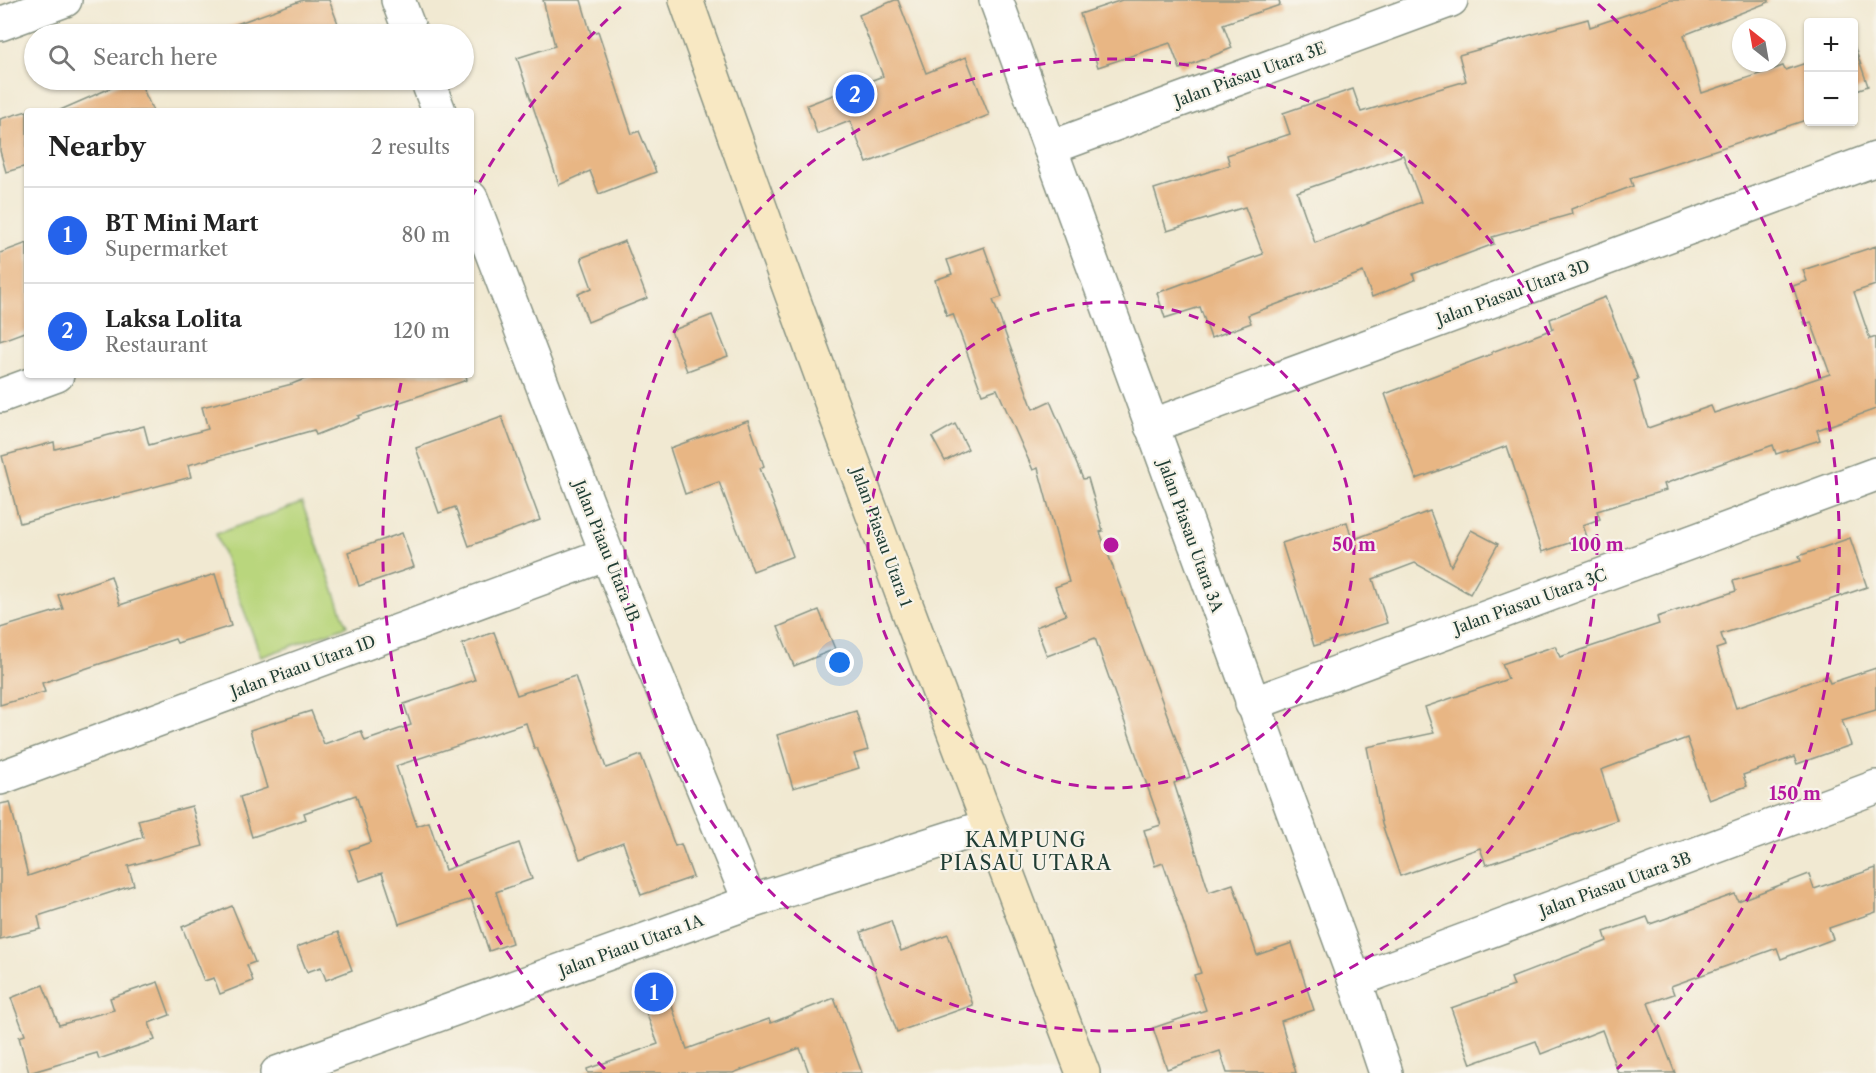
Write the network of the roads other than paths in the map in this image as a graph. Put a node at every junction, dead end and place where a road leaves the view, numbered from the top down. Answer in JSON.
{"nodes":[{"id":1,"x":65,"y":0,"type":"edge"},
{"id":2,"x":398,"y":0,"type":"edge"},
{"id":3,"x":686,"y":0,"type":"edge"},
{"id":4,"x":996,"y":0,"type":"edge"},
{"id":5,"x":1451,"y":0,"type":"edge"},
{"id":6,"x":0,"y":24,"type":"edge"},
{"id":7,"x":407,"y":24,"type":"edge"},
{"id":8,"x":431,"y":90,"type":"edge"},
{"id":9,"x":438,"y":108,"type":"edge"},
{"id":10,"x":1050,"y":148,"type":"junction"},
{"id":11,"x":1876,"y":159,"type":"edge"},
{"id":12,"x":474,"y":213,"type":"edge"},
{"id":13,"x":49,"y":378,"type":"edge"},
{"id":14,"x":0,"y":396,"type":"edge"},
{"id":15,"x":1151,"y":426,"type":"junction"},
{"id":16,"x":1876,"y":474,"type":"edge"},
{"id":17,"x":607,"y":554,"type":"junction"},
{"id":18,"x":1252,"y":704,"type":"junction"},
{"id":19,"x":0,"y":778,"type":"edge"},
{"id":20,"x":1876,"y":788,"type":"edge"},
{"id":21,"x":988,"y":826,"type":"junction"},
{"id":22,"x":750,"y":902,"type":"junction"},
{"id":23,"x":1354,"y":981,"type":"junction"},
{"id":24,"x":277,"y":1073,"type":"edge"},
{"id":25,"x":1083,"y":1073,"type":"edge"},
{"id":26,"x":1386,"y":1073,"type":"edge"}],
"edges":[{"from":1,"to":6,"type":"street"},
{"from":2,"to":7,"type":"street"},
{"from":3,"to":21,"type":"street","name":"Jalan Piasau Utara 1"},
{"from":4,"to":10,"type":"street","name":"Jalan Piasau Utara 3A"},
{"from":5,"to":10,"type":"street","name":"Jalan Piasau Utara 3E"},
{"from":8,"to":9,"type":"street"},
{"from":10,"to":15,"type":"street","name":"Jalan Piasau Utara 3A"},
{"from":11,"to":15,"type":"street","name":"Jalan Piasau Utara 3D"},
{"from":12,"to":17,"type":"street","name":"Jalan Piaau Utara 1B"},
{"from":13,"to":14,"type":"street"},
{"from":15,"to":18,"type":"street","name":"Jalan Piasau Utara 3A"},
{"from":16,"to":18,"type":"street","name":"Jalan Piasau Utara 3C"},
{"from":17,"to":19,"type":"street","name":"Jalan Piaau Utara 1D"},
{"from":17,"to":22,"type":"street","name":"Jalan Piaau Utara 1B"},
{"from":18,"to":23,"type":"street","name":"Jalan Piasau Utara 3A"},
{"from":20,"to":23,"type":"street","name":"Jalan Piasau Utara 3B"},
{"from":21,"to":22,"type":"street","name":"Jalan Piaau Utara 1A"},
{"from":21,"to":25,"type":"street","name":"Jalan Piasau Utara 1"},
{"from":22,"to":24,"type":"street","name":"Jalan Piaau Utara 1A"},
{"from":23,"to":26,"type":"street","name":"Jalan Piasau Utara 3A"}]}
